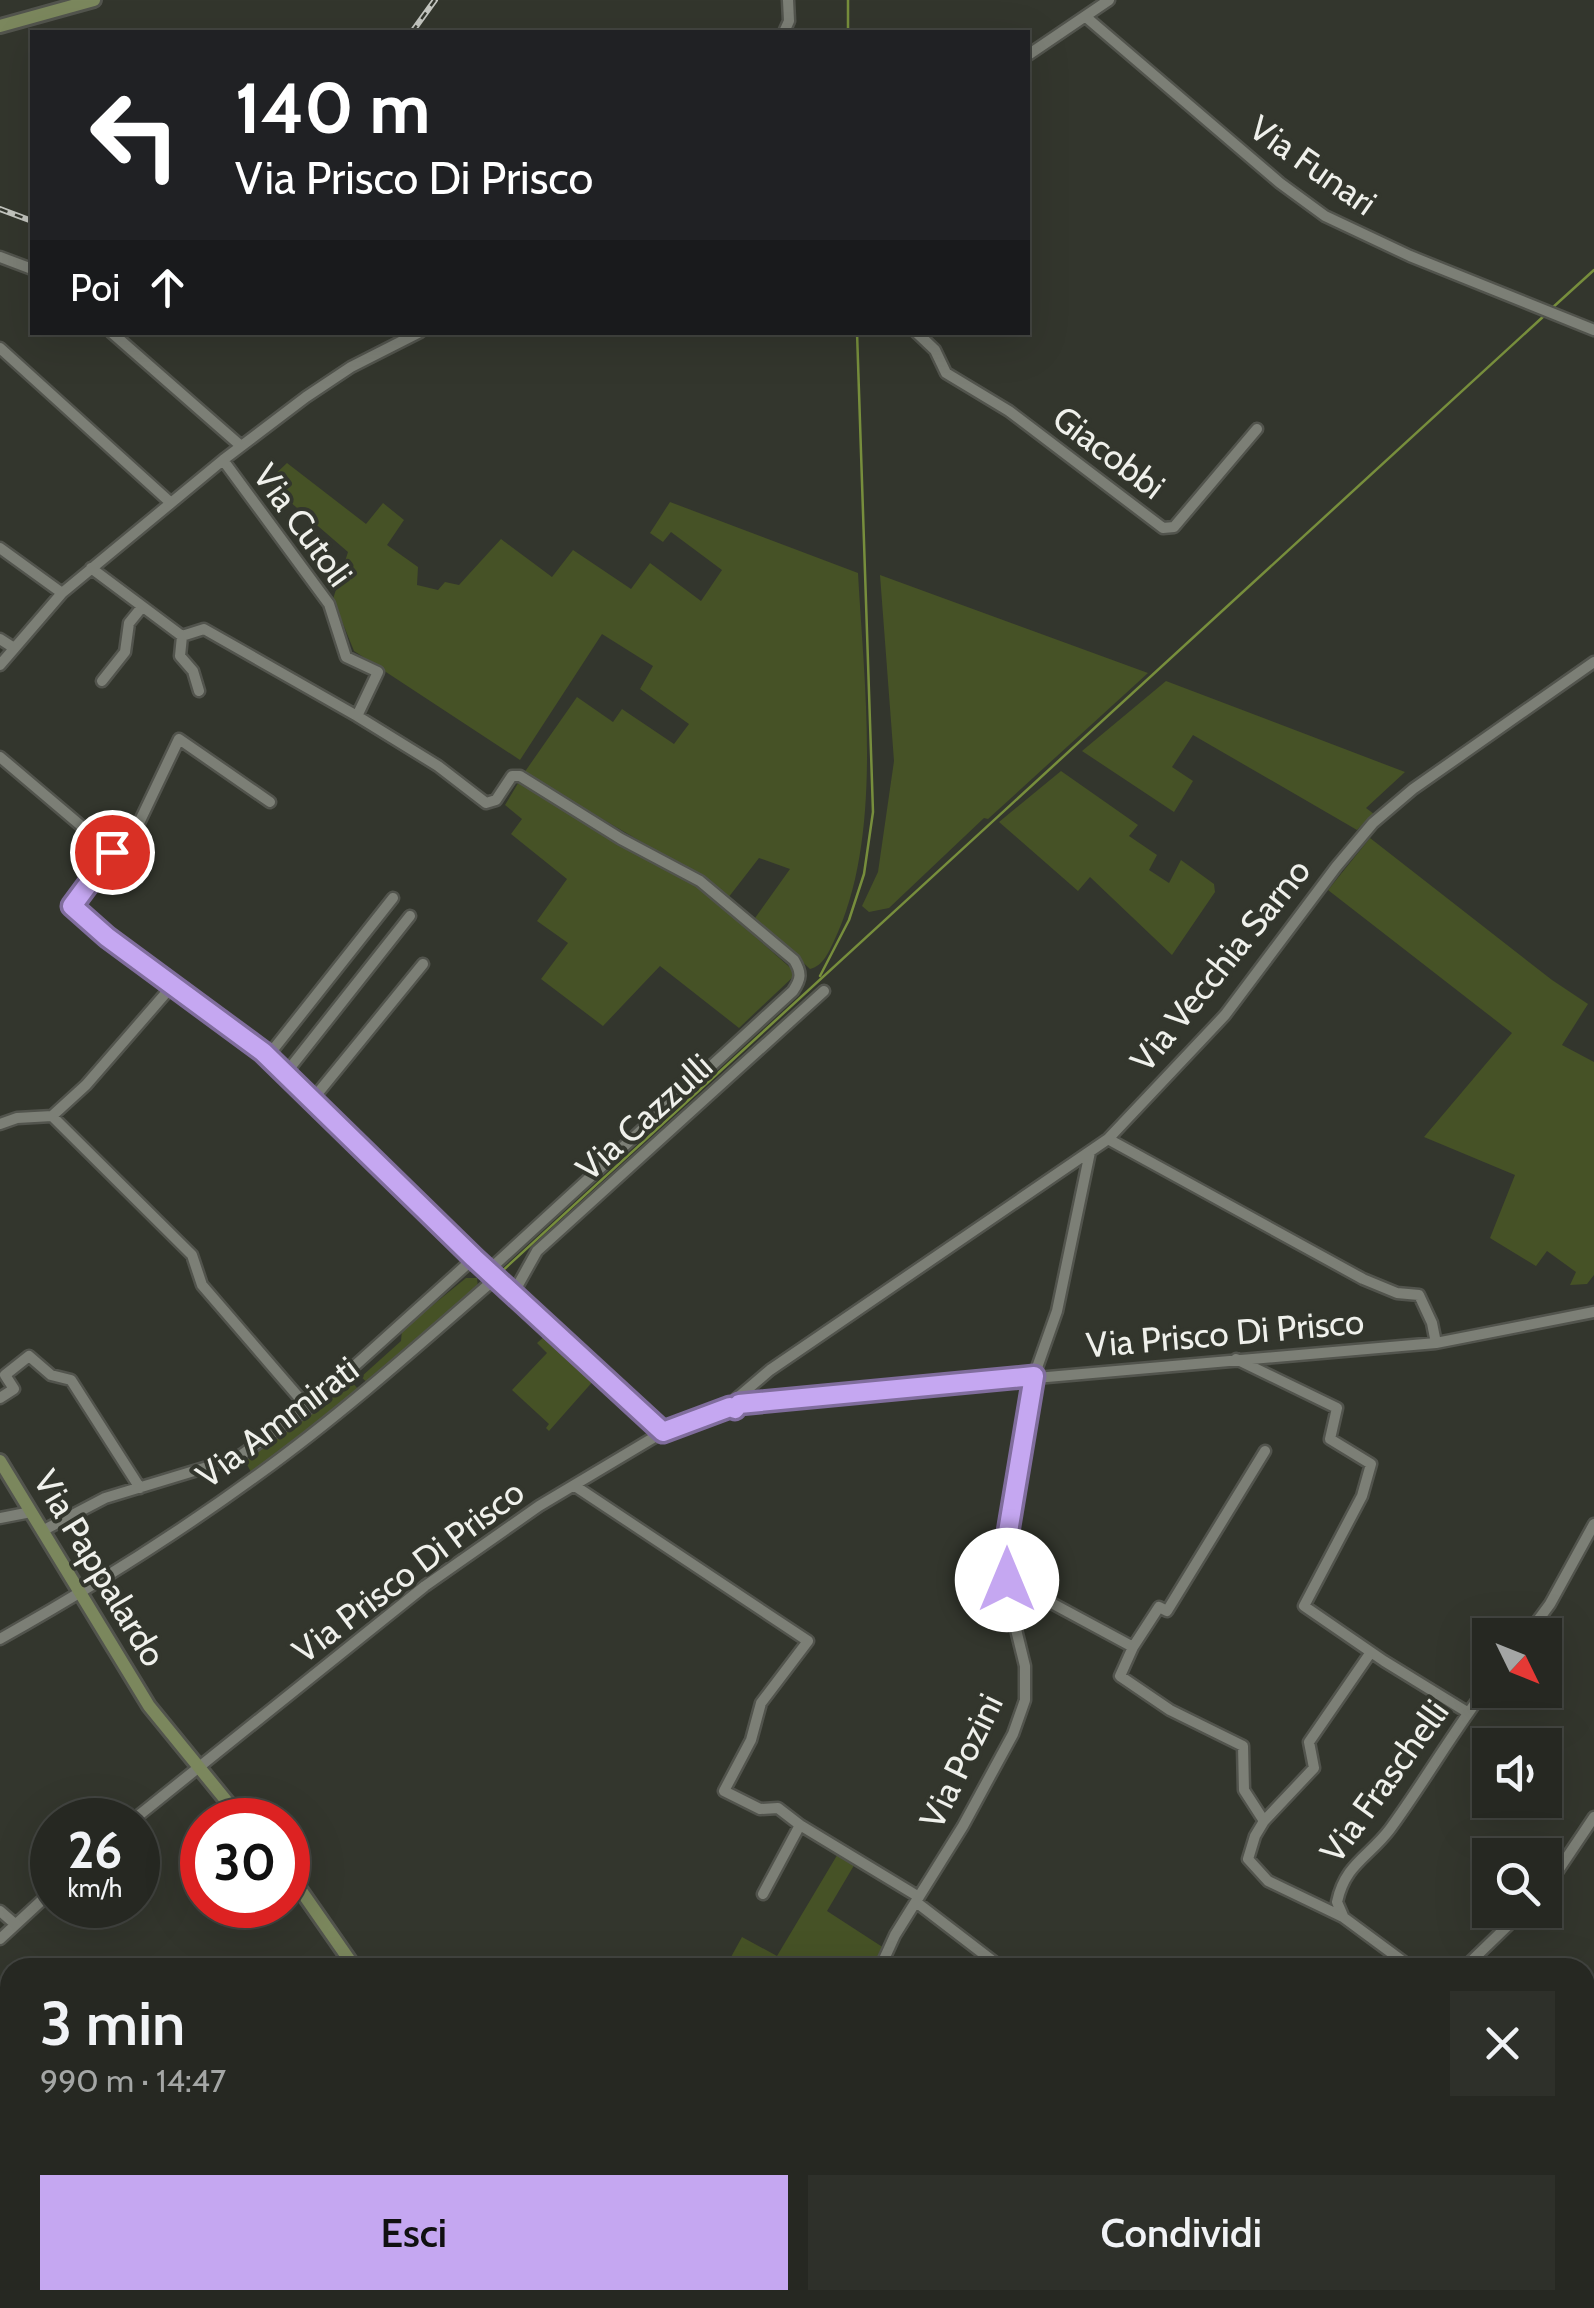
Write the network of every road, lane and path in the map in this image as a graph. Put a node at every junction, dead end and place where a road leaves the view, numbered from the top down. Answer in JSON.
{"nodes":[{"id":1,"x":94,"y":0,"type":"edge"},
{"id":2,"x":788,"y":0,"type":"edge"},
{"id":3,"x":1109,"y":0,"type":"edge"},
{"id":4,"x":1086,"y":17,"type":"junction"},
{"id":5,"x":0,"y":26,"type":"edge"},
{"id":6,"x":785,"y":30,"type":"edge"},
{"id":7,"x":1030,"y":54,"type":"edge"},
{"id":8,"x":0,"y":257,"type":"edge"},
{"id":9,"x":30,"y":267,"type":"edge"},
{"id":10,"x":1594,"y":330,"type":"edge"},
{"id":11,"x":114,"y":335,"type":"edge"},
{"id":12,"x":414,"y":335,"type":"edge"},
{"id":13,"x":919,"y":335,"type":"edge"},
{"id":14,"x":0,"y":348,"type":"edge"},
{"id":15,"x":1257,"y":429,"type":"dead end"},
{"id":16,"x":241,"y":446,"type":"junction"},
{"id":17,"x":223,"y":460,"type":"junction"},
{"id":18,"x":171,"y":503,"type":"junction"},
{"id":19,"x":0,"y":548,"type":"edge"},
{"id":20,"x":90,"y":568,"type":"junction"},
{"id":21,"x":62,"y":594,"type":"junction"},
{"id":22,"x":142,"y":607,"type":"junction"},
{"id":23,"x":182,"y":636,"type":"junction"},
{"id":24,"x":0,"y":639,"type":"edge"},
{"id":25,"x":14,"y":648,"type":"junction"},
{"id":26,"x":1594,"y":662,"type":"edge"},
{"id":27,"x":0,"y":664,"type":"edge"},
{"id":28,"x":102,"y":681,"type":"dead end"},
{"id":29,"x":199,"y":691,"type":"dead end"},
{"id":30,"x":357,"y":716,"type":"junction"},
{"id":31,"x":0,"y":756,"type":"edge"},
{"id":32,"x":270,"y":802,"type":"dead end"},
{"id":33,"x":112,"y":852,"type":"junction"},
{"id":34,"x":393,"y":898,"type":"dead end"},
{"id":35,"x":410,"y":916,"type":"dead end"},
{"id":36,"x":423,"y":964,"type":"dead end"},
{"id":37,"x":172,"y":986,"type":"junction"},
{"id":38,"x":824,"y":991,"type":"dead end"},
{"id":39,"x":268,"y":1056,"type":"junction"},
{"id":40,"x":286,"y":1073,"type":"junction"},
{"id":41,"x":313,"y":1099,"type":"junction"},
{"id":42,"x":52,"y":1116,"type":"junction"},
{"id":43,"x":0,"y":1124,"type":"edge"},
{"id":44,"x":1108,"y":1139,"type":"junction"},
{"id":45,"x":1090,"y":1152,"type":"junction"},
{"id":46,"x":474,"y":1258,"type":"junction"},
{"id":47,"x":492,"y":1274,"type":"junction"},
{"id":48,"x":513,"y":1294,"type":"junction"},
{"id":49,"x":1594,"y":1312,"type":"edge"},
{"id":50,"x":1436,"y":1343,"type":"junction"},
{"id":51,"x":1235,"y":1358,"type":"junction"},
{"id":52,"x":350,"y":1371,"type":"junction"},
{"id":53,"x":1034,"y":1376,"type":"junction"},
{"id":54,"x":368,"y":1390,"type":"junction"},
{"id":55,"x":0,"y":1398,"type":"edge"},
{"id":56,"x":735,"y":1404,"type":"junction"},
{"id":57,"x":308,"y":1408,"type":"junction"},
{"id":58,"x":663,"y":1432,"type":"junction"},
{"id":59,"x":1266,"y":1451,"type":"dead end"},
{"id":60,"x":237,"y":1458,"type":"junction"},
{"id":61,"x":0,"y":1461,"type":"edge"},
{"id":62,"x":249,"y":1482,"type":"junction"},
{"id":63,"x":575,"y":1486,"type":"junction"},
{"id":64,"x":140,"y":1488,"type":"junction"},
{"id":65,"x":31,"y":1512,"type":"junction"},
{"id":66,"x":0,"y":1518,"type":"edge"},
{"id":67,"x":1594,"y":1524,"type":"edge"},
{"id":68,"x":42,"y":1531,"type":"junction"},
{"id":69,"x":1007,"y":1580,"type":"junction"},
{"id":70,"x":79,"y":1594,"type":"junction"},
{"id":71,"x":1540,"y":1618,"type":"edge"},
{"id":72,"x":1,"y":1641,"type":"edge"},
{"id":73,"x":1134,"y":1647,"type":"junction"},
{"id":74,"x":1372,"y":1652,"type":"junction"},
{"id":75,"x":1472,"y":1707,"type":"edge"},
{"id":76,"x":1468,"y":1712,"type":"junction"},
{"id":77,"x":197,"y":1768,"type":"junction"},
{"id":78,"x":160,"y":1798,"type":"edge"},
{"id":79,"x":223,"y":1798,"type":"edge"},
{"id":80,"x":1594,"y":1817,"type":"edge"},
{"id":81,"x":1264,"y":1821,"type":"junction"},
{"id":82,"x":800,"y":1825,"type":"junction"},
{"id":83,"x":1562,"y":1865,"type":"edge"},
{"id":84,"x":762,"y":1894,"type":"dead end"},
{"id":85,"x":918,"y":1900,"type":"junction"},
{"id":86,"x":310,"y":1904,"type":"edge"},
{"id":87,"x":30,"y":1911,"type":"edge"},
{"id":88,"x":0,"y":1912,"type":"edge"},
{"id":89,"x":1344,"y":1917,"type":"junction"},
{"id":90,"x":16,"y":1924,"type":"junction"},
{"id":91,"x":1505,"y":1928,"type":"edge"},
{"id":92,"x":0,"y":1939,"type":"edge"},
{"id":93,"x":347,"y":1958,"type":"edge"},
{"id":94,"x":885,"y":1958,"type":"edge"},
{"id":95,"x":990,"y":1958,"type":"edge"},
{"id":96,"x":1399,"y":1958,"type":"edge"},
{"id":97,"x":1474,"y":1958,"type":"edge"}],
"edges":[{"from":1,"to":5,"type":"main road"},
{"from":2,"to":6,"type":"street"},
{"from":3,"to":4,"type":"street"},
{"from":4,"to":7,"type":"street"},
{"from":4,"to":10,"type":"street","name":"Via Funari"},
{"from":8,"to":9,"type":"street"},
{"from":11,"to":16,"type":"street"},
{"from":12,"to":16,"type":"street"},
{"from":13,"to":15,"type":"street","name":"Giacobbi"},
{"from":14,"to":18,"type":"street"},
{"from":16,"to":17,"type":"street"},
{"from":17,"to":18,"type":"street"},
{"from":17,"to":30,"type":"street","name":"Via Cutoli"},
{"from":18,"to":20,"type":"street"},
{"from":19,"to":21,"type":"street"},
{"from":20,"to":21,"type":"street"},
{"from":20,"to":22,"type":"street"},
{"from":21,"to":25,"type":"street"},
{"from":22,"to":23,"type":"street"},
{"from":22,"to":28,"type":"street"},
{"from":23,"to":29,"type":"street"},
{"from":23,"to":30,"type":"street"},
{"from":24,"to":25,"type":"street"},
{"from":25,"to":27,"type":"street"},
{"from":26,"to":44,"type":"street","name":"Via Vecchia Sarno"},
{"from":30,"to":47,"type":"street","name":"Via Ammirati"},
{"from":31,"to":33,"type":"street"},
{"from":32,"to":33,"type":"street"},
{"from":33,"to":37,"type":"street"},
{"from":34,"to":39,"type":"street"},
{"from":35,"to":40,"type":"street"},
{"from":36,"to":41,"type":"street"},
{"from":37,"to":39,"type":"street"},
{"from":37,"to":42,"type":"street"},
{"from":38,"to":48,"type":"street","name":"Via Cazzulli"},
{"from":39,"to":40,"type":"street"},
{"from":40,"to":41,"type":"street"},
{"from":41,"to":46,"type":"street"},
{"from":42,"to":43,"type":"street"},
{"from":42,"to":57,"type":"street"},
{"from":44,"to":45,"type":"street","name":"Via Vecchia Sarno"},
{"from":44,"to":50,"type":"street"},
{"from":45,"to":53,"type":"street","name":"Via Pozini"},
{"from":45,"to":56,"type":"street","name":"Via Vecchia Sarno"},
{"from":46,"to":47,"type":"street"},
{"from":46,"to":52,"type":"street","name":"Via Ammirati"},
{"from":47,"to":48,"type":"street"},
{"from":47,"to":54,"type":"street","name":"Via Ammirati"},
{"from":48,"to":58,"type":"street"},
{"from":49,"to":50,"type":"street","name":"Via Prisco Di Prisco"},
{"from":50,"to":51,"type":"street","name":"Via Prisco Di Prisco"},
{"from":51,"to":53,"type":"street","name":"Via Prisco Di Prisco"},
{"from":51,"to":74,"type":"street"},
{"from":52,"to":54,"type":"street"},
{"from":52,"to":57,"type":"street","name":"Via Ammirati"},
{"from":53,"to":56,"type":"street","name":"Via Prisco Di Prisco"},
{"from":53,"to":69,"type":"street","name":"Via Pozini"},
{"from":54,"to":62,"type":"street","name":"Via Ammirati"},
{"from":55,"to":64,"type":"street"},
{"from":56,"to":58,"type":"street","name":"Via Prisco Di Prisco"},
{"from":57,"to":60,"type":"street","name":"Via Ammirati"},
{"from":58,"to":63,"type":"street","name":"Via Prisco Di Prisco"},
{"from":59,"to":73,"type":"street"},
{"from":60,"to":62,"type":"street"},
{"from":60,"to":64,"type":"street","name":"Via Ammirati"},
{"from":61,"to":65,"type":"main road","name":"Via Pappalardo"},
{"from":62,"to":70,"type":"street","name":"Via Ammirati"},
{"from":63,"to":77,"type":"street","name":"Via Prisco Di Prisco"},
{"from":63,"to":82,"type":"street","name":"Via Prisco Di Prisco"},
{"from":64,"to":68,"type":"street","name":"Via Ammirati"},
{"from":65,"to":66,"type":"street"},
{"from":65,"to":68,"type":"main road","name":"Via Pappalardo"},
{"from":67,"to":71,"type":"street"},
{"from":68,"to":70,"type":"main road","name":"Via Pappalardo"},
{"from":69,"to":73,"type":"street"},
{"from":69,"to":85,"type":"street","name":"Via Pozini"},
{"from":70,"to":72,"type":"street","name":"Via Ammirati"},
{"from":70,"to":77,"type":"main road","name":"Via Pappalardo"},
{"from":73,"to":81,"type":"street"},
{"from":74,"to":76,"type":"street"},
{"from":74,"to":81,"type":"street"},
{"from":75,"to":76,"type":"street","name":"Via Fraschelli"},
{"from":76,"to":89,"type":"street","name":"Via Fraschelli"},
{"from":77,"to":78,"type":"street","name":"Via Prisco Di Prisco"},
{"from":77,"to":79,"type":"main road","name":"Via Pappalardo"},
{"from":80,"to":83,"type":"street"},
{"from":81,"to":89,"type":"street"},
{"from":82,"to":84,"type":"street"},
{"from":82,"to":85,"type":"street"},
{"from":85,"to":94,"type":"street","name":"Via Pozini"},
{"from":85,"to":95,"type":"street"},
{"from":86,"to":93,"type":"main road"},
{"from":87,"to":90,"type":"street"},
{"from":88,"to":90,"type":"street"},
{"from":89,"to":96,"type":"street"},
{"from":90,"to":92,"type":"street"},
{"from":91,"to":97,"type":"street"}]}
